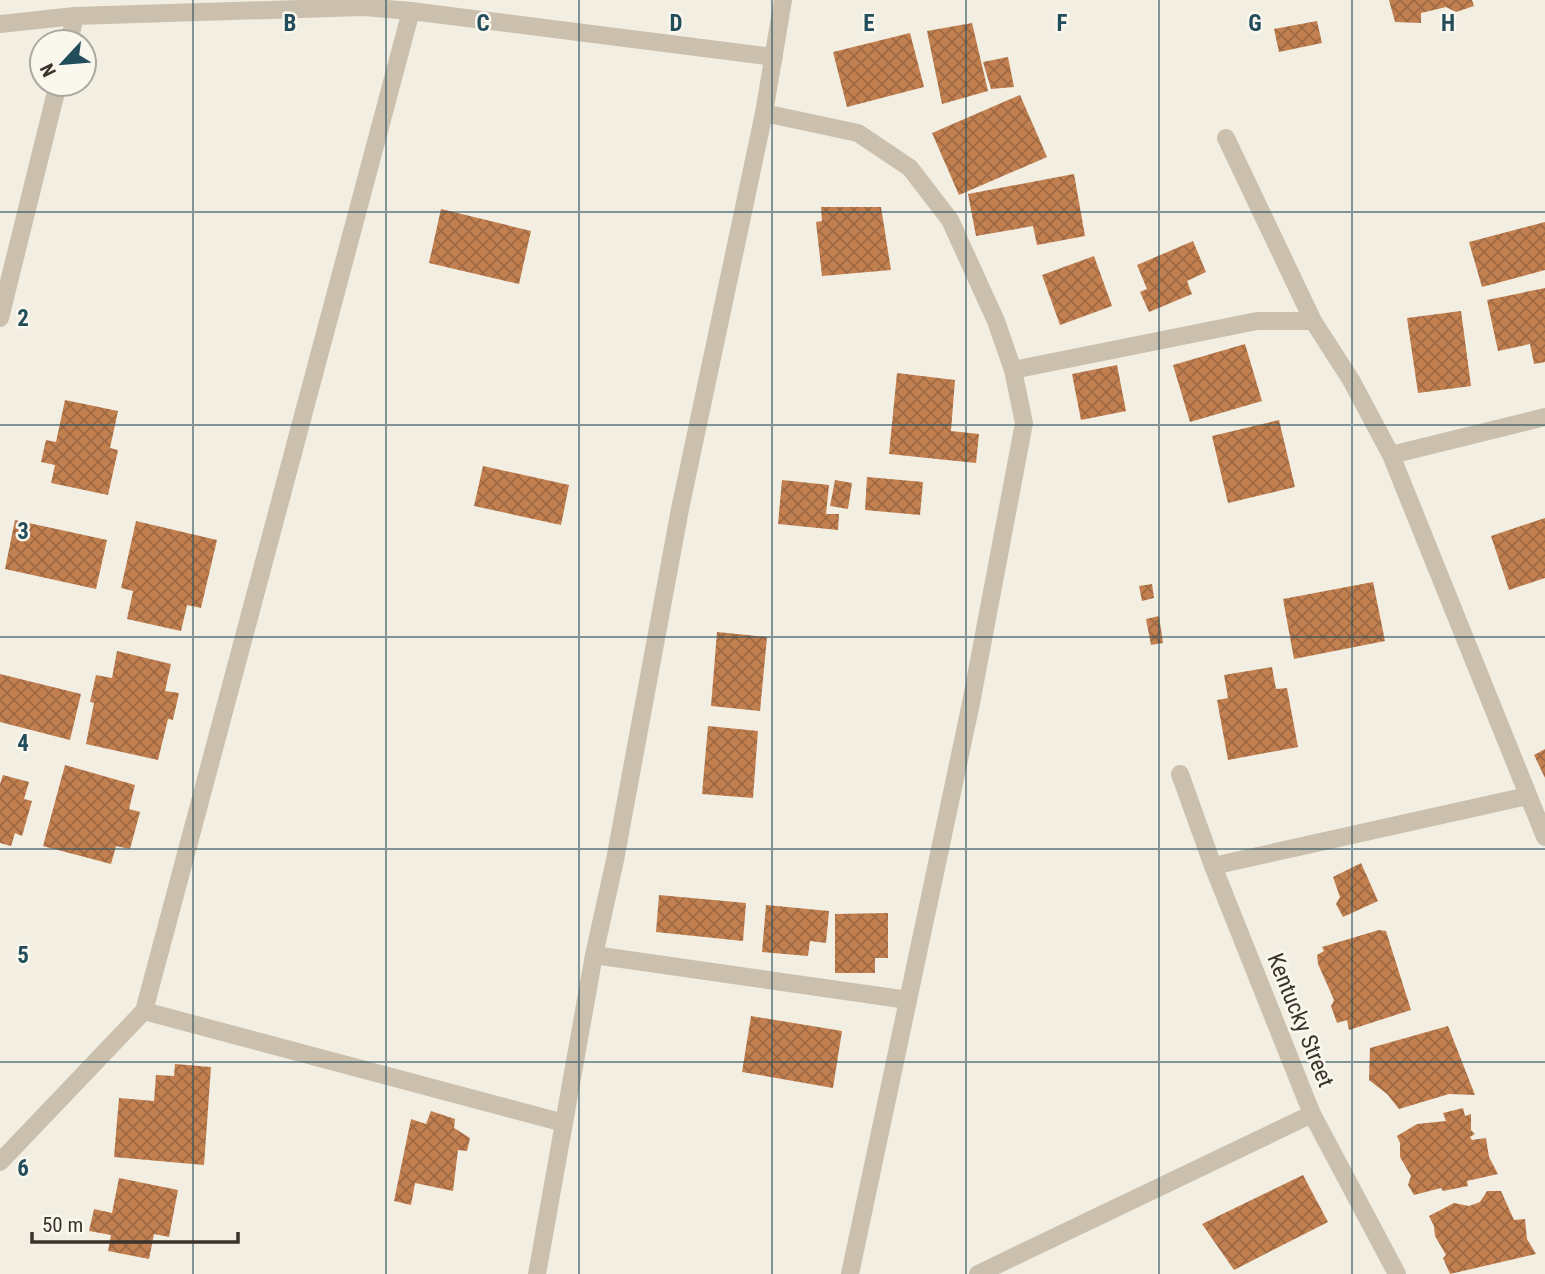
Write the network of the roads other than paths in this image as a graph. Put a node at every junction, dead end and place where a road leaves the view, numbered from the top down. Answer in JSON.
{"nodes":[{"id":1,"x":783,"y":0,"type":"edge"},
{"id":2,"x":364,"y":4,"type":"edge"},
{"id":3,"x":411,"y":11,"type":"junction"},
{"id":4,"x":75,"y":16,"type":"junction"},
{"id":5,"x":0,"y":24,"type":"edge"},
{"id":6,"x":72,"y":28,"type":"edge"},
{"id":7,"x":774,"y":57,"type":"junction"},
{"id":8,"x":55,"y":98,"type":"edge"},
{"id":9,"x":764,"y":113,"type":"junction"},
{"id":10,"x":1226,"y":138,"type":"dead end"},
{"id":11,"x":0,"y":318,"type":"edge"},
{"id":12,"x":1313,"y":321,"type":"junction"},
{"id":13,"x":1013,"y":370,"type":"junction"},
{"id":14,"x":1545,"y":417,"type":"edge"},
{"id":15,"x":1391,"y":455,"type":"junction"},
{"id":16,"x":1180,"y":774,"type":"dead end"},
{"id":17,"x":1527,"y":796,"type":"junction"},
{"id":18,"x":1545,"y":836,"type":"edge"},
{"id":19,"x":1213,"y":866,"type":"junction"},
{"id":20,"x":594,"y":955,"type":"junction"},
{"id":21,"x":908,"y":1000,"type":"junction"},
{"id":22,"x":144,"y":1011,"type":"junction"},
{"id":23,"x":1312,"y":1114,"type":"junction"},
{"id":24,"x":564,"y":1123,"type":"junction"},
{"id":25,"x":0,"y":1162,"type":"edge"},
{"id":26,"x":537,"y":1274,"type":"edge"},
{"id":27,"x":850,"y":1274,"type":"edge"},
{"id":28,"x":978,"y":1274,"type":"edge"},
{"id":29,"x":1397,"y":1274,"type":"edge"}],
"edges":[{"from":1,"to":7,"type":"street"},
{"from":2,"to":3,"type":"street"},
{"from":2,"to":4,"type":"street"},
{"from":3,"to":7,"type":"street"},
{"from":3,"to":22,"type":"street"},
{"from":4,"to":5,"type":"street"},
{"from":4,"to":6,"type":"street"},
{"from":7,"to":9,"type":"street"},
{"from":8,"to":11,"type":"street"},
{"from":9,"to":13,"type":"street"},
{"from":9,"to":20,"type":"street"},
{"from":10,"to":12,"type":"street"},
{"from":12,"to":13,"type":"street"},
{"from":12,"to":15,"type":"street"},
{"from":13,"to":21,"type":"street"},
{"from":14,"to":15,"type":"street"},
{"from":15,"to":17,"type":"street"},
{"from":16,"to":19,"type":"street","name":"Kentucky Street"},
{"from":17,"to":18,"type":"street"},
{"from":17,"to":19,"type":"street"},
{"from":19,"to":23,"type":"street","name":"Kentucky Street"},
{"from":20,"to":21,"type":"street"},
{"from":20,"to":24,"type":"street"},
{"from":21,"to":27,"type":"street"},
{"from":22,"to":24,"type":"street"},
{"from":22,"to":25,"type":"street"},
{"from":23,"to":28,"type":"street"},
{"from":23,"to":29,"type":"street","name":"Kentucky Street"},
{"from":24,"to":26,"type":"street"}]}
